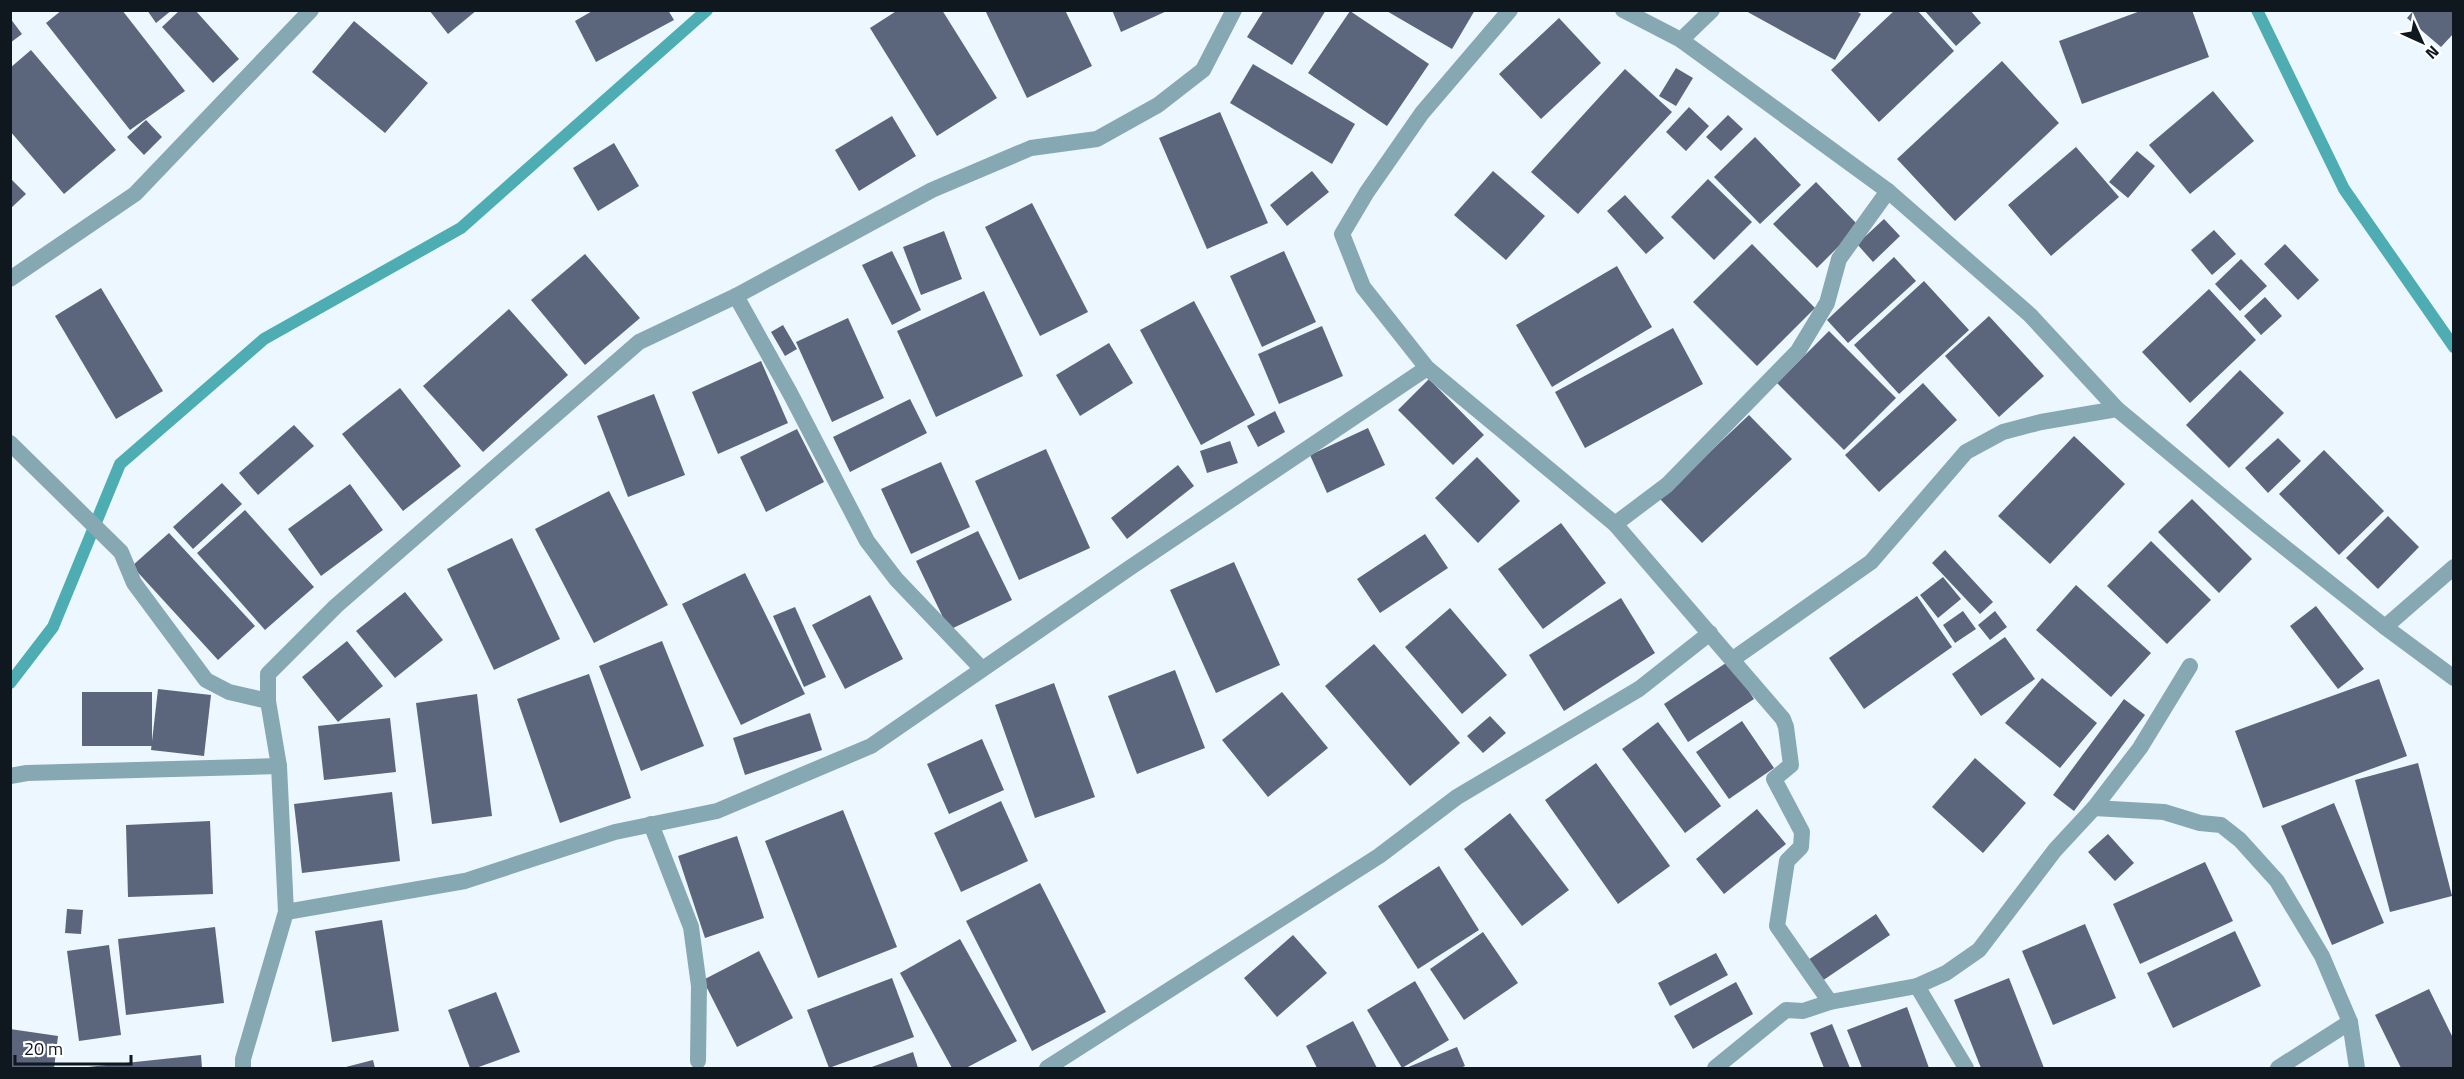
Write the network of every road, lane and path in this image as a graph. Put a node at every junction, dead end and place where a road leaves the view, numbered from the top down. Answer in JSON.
{"nodes":[{"id":1,"x":311,"y":10,"type":"edge"},
{"id":2,"x":1234,"y":10,"type":"edge"},
{"id":3,"x":1510,"y":10,"type":"edge"},
{"id":4,"x":1623,"y":10,"type":"edge"},
{"id":5,"x":1712,"y":10,"type":"edge"},
{"id":6,"x":1681,"y":40,"type":"junction"},
{"id":7,"x":1888,"y":191,"type":"junction"},
{"id":8,"x":10,"y":279,"type":"edge"},
{"id":9,"x":736,"y":296,"type":"junction"},
{"id":10,"x":1426,"y":368,"type":"junction"},
{"id":11,"x":2117,"y":409,"type":"junction"},
{"id":12,"x":10,"y":443,"type":"edge"},
{"id":13,"x":1615,"y":524,"type":"junction"},
{"id":14,"x":2454,"y":567,"type":"edge"},
{"id":15,"x":2385,"y":627,"type":"junction"},
{"id":16,"x":1710,"y":633,"type":"junction"},
{"id":17,"x":1732,"y":659,"type":"junction"},
{"id":18,"x":2190,"y":666,"type":"dead end"},
{"id":19,"x":981,"y":669,"type":"junction"},
{"id":20,"x":2454,"y":678,"type":"edge"},
{"id":21,"x":268,"y":701,"type":"junction"},
{"id":22,"x":279,"y":766,"type":"junction"},
{"id":23,"x":10,"y":776,"type":"edge"},
{"id":24,"x":2094,"y":808,"type":"junction"},
{"id":25,"x":651,"y":824,"type":"junction"},
{"id":26,"x":286,"y":912,"type":"junction"},
{"id":27,"x":1917,"y":986,"type":"junction"},
{"id":28,"x":1830,"y":1002,"type":"junction"},
{"id":29,"x":2350,"y":1022,"type":"junction"},
{"id":30,"x":698,"y":1066,"type":"edge"},
{"id":31,"x":243,"y":1068,"type":"edge"},
{"id":32,"x":1047,"y":1068,"type":"edge"},
{"id":33,"x":1715,"y":1068,"type":"edge"},
{"id":34,"x":1966,"y":1068,"type":"edge"},
{"id":35,"x":2278,"y":1068,"type":"edge"},
{"id":36,"x":2357,"y":1068,"type":"edge"}],
"edges":[{"from":1,"to":8,"type":"street"},
{"from":2,"to":9,"type":"street"},
{"from":3,"to":10,"type":"street"},
{"from":4,"to":6,"type":"street"},
{"from":5,"to":6,"type":"street"},
{"from":6,"to":7,"type":"street"},
{"from":7,"to":11,"type":"street"},
{"from":7,"to":13,"type":"street"},
{"from":9,"to":19,"type":"street"},
{"from":9,"to":21,"type":"street"},
{"from":10,"to":13,"type":"street"},
{"from":10,"to":19,"type":"street"},
{"from":11,"to":15,"type":"street"},
{"from":11,"to":17,"type":"street"},
{"from":12,"to":21,"type":"street"},
{"from":13,"to":16,"type":"street"},
{"from":14,"to":15,"type":"street"},
{"from":15,"to":20,"type":"street"},
{"from":16,"to":17,"type":"street"},
{"from":16,"to":32,"type":"street"},
{"from":17,"to":28,"type":"street"},
{"from":18,"to":24,"type":"street"},
{"from":19,"to":25,"type":"street"},
{"from":21,"to":22,"type":"street"},
{"from":22,"to":23,"type":"street"},
{"from":22,"to":26,"type":"street"},
{"from":24,"to":27,"type":"street"},
{"from":24,"to":29,"type":"street"},
{"from":25,"to":26,"type":"street"},
{"from":25,"to":30,"type":"street"},
{"from":26,"to":31,"type":"street"},
{"from":27,"to":28,"type":"street"},
{"from":27,"to":34,"type":"street"},
{"from":28,"to":33,"type":"street"},
{"from":29,"to":35,"type":"street"},
{"from":29,"to":36,"type":"street"}]}
